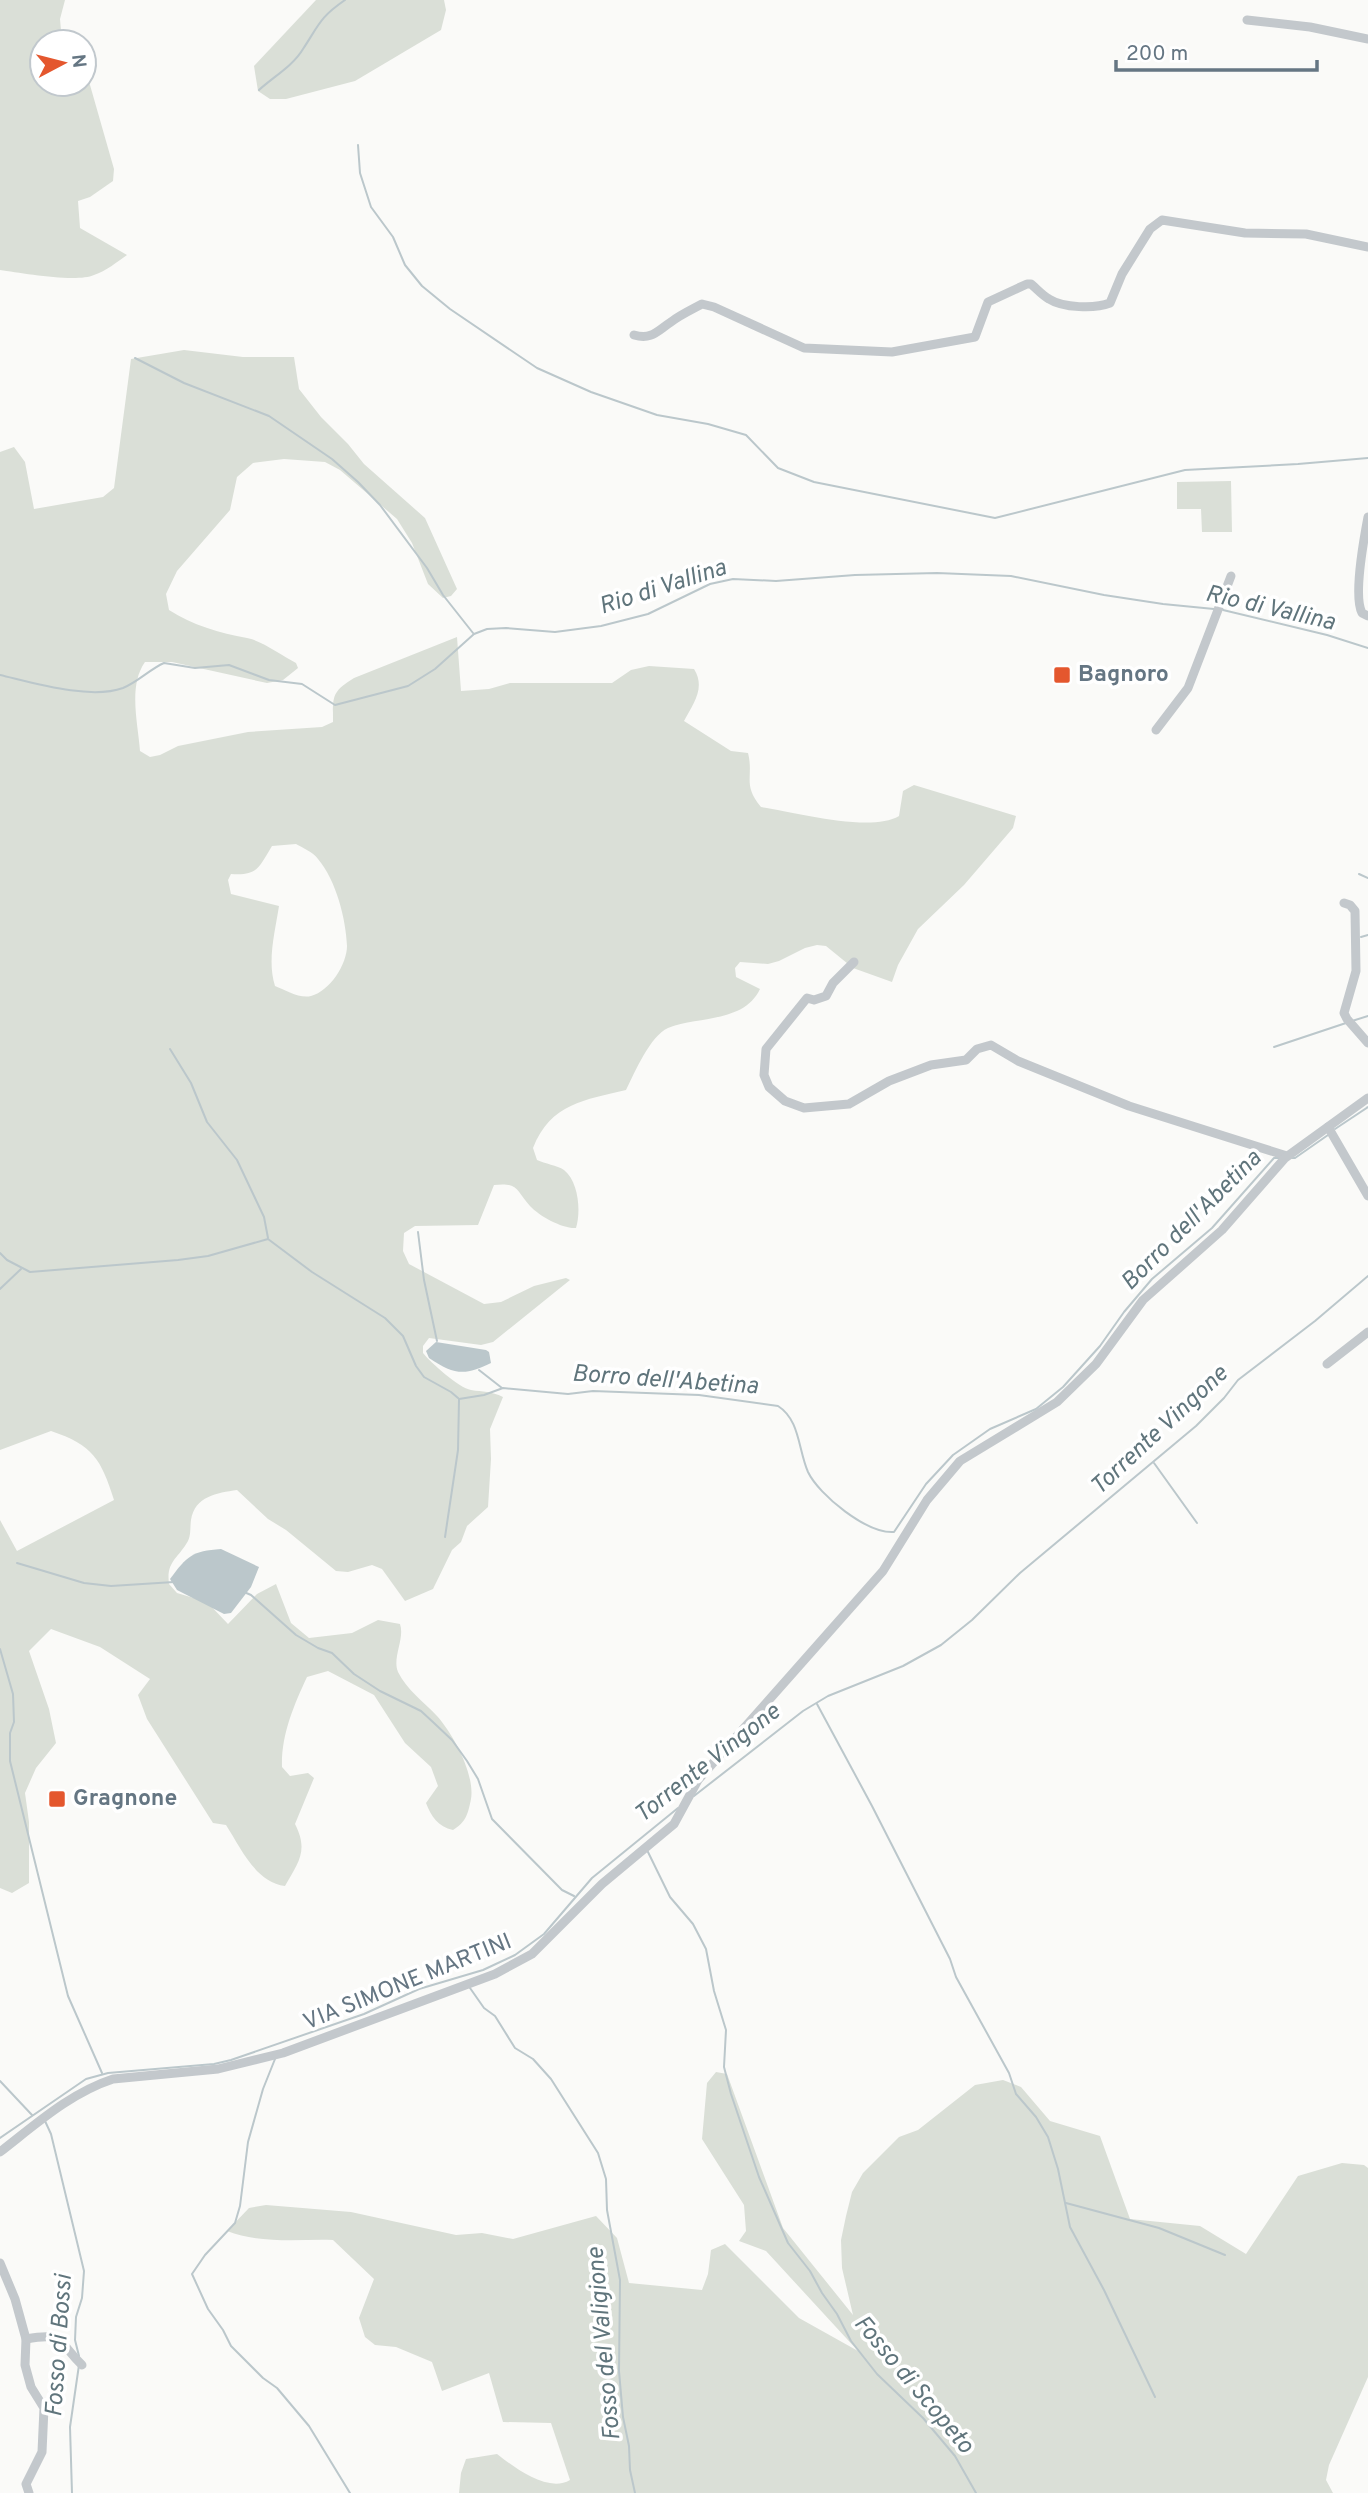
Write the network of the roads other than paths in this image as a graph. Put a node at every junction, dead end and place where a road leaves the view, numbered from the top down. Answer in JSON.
{"nodes":[{"id":1,"x":1247,"y":20,"type":"dead end"},
{"id":2,"x":1368,"y":38,"type":"edge"},
{"id":3,"x":1368,"y":247,"type":"edge"},
{"id":4,"x":634,"y":335,"type":"dead end"},
{"id":5,"x":1368,"y":517,"type":"edge"},
{"id":6,"x":1231,"y":576,"type":"dead end"},
{"id":7,"x":1368,"y":616,"type":"edge"},
{"id":8,"x":1156,"y":730,"type":"dead end"},
{"id":9,"x":1344,"y":903,"type":"dead end"},
{"id":10,"x":854,"y":962,"type":"dead end"},
{"id":11,"x":1368,"y":1043,"type":"edge"},
{"id":12,"x":1368,"y":1098,"type":"edge"},
{"id":13,"x":1328,"y":1127,"type":"junction"},
{"id":14,"x":1287,"y":1156,"type":"junction"},
{"id":15,"x":1368,"y":1196,"type":"edge"},
{"id":16,"x":1368,"y":1332,"type":"edge"},
{"id":17,"x":1327,"y":1364,"type":"dead end"},
{"id":18,"x":0,"y":2152,"type":"edge"},
{"id":19,"x":0,"y":2263,"type":"edge"},
{"id":20,"x":26,"y":2339,"type":"junction"},
{"id":21,"x":79,"y":2363,"type":"dead end"},
{"id":22,"x":29,"y":2493,"type":"edge"}],
"edges":[{"from":1,"to":2,"type":"street"},
{"from":3,"to":4,"type":"street"},
{"from":5,"to":7,"type":"street"},
{"from":6,"to":8,"type":"street"},
{"from":9,"to":11,"type":"street"},
{"from":10,"to":14,"type":"street"},
{"from":12,"to":13,"type":"street","name":"VIA SIMONE MARTINI"},
{"from":13,"to":14,"type":"street","name":"VIA SIMONE MARTINI"},
{"from":13,"to":15,"type":"street"},
{"from":14,"to":18,"type":"street","name":"VIA SIMONE MARTINI"},
{"from":16,"to":17,"type":"street"},
{"from":19,"to":20,"type":"street"},
{"from":20,"to":21,"type":"street"},
{"from":20,"to":22,"type":"street"}]}
